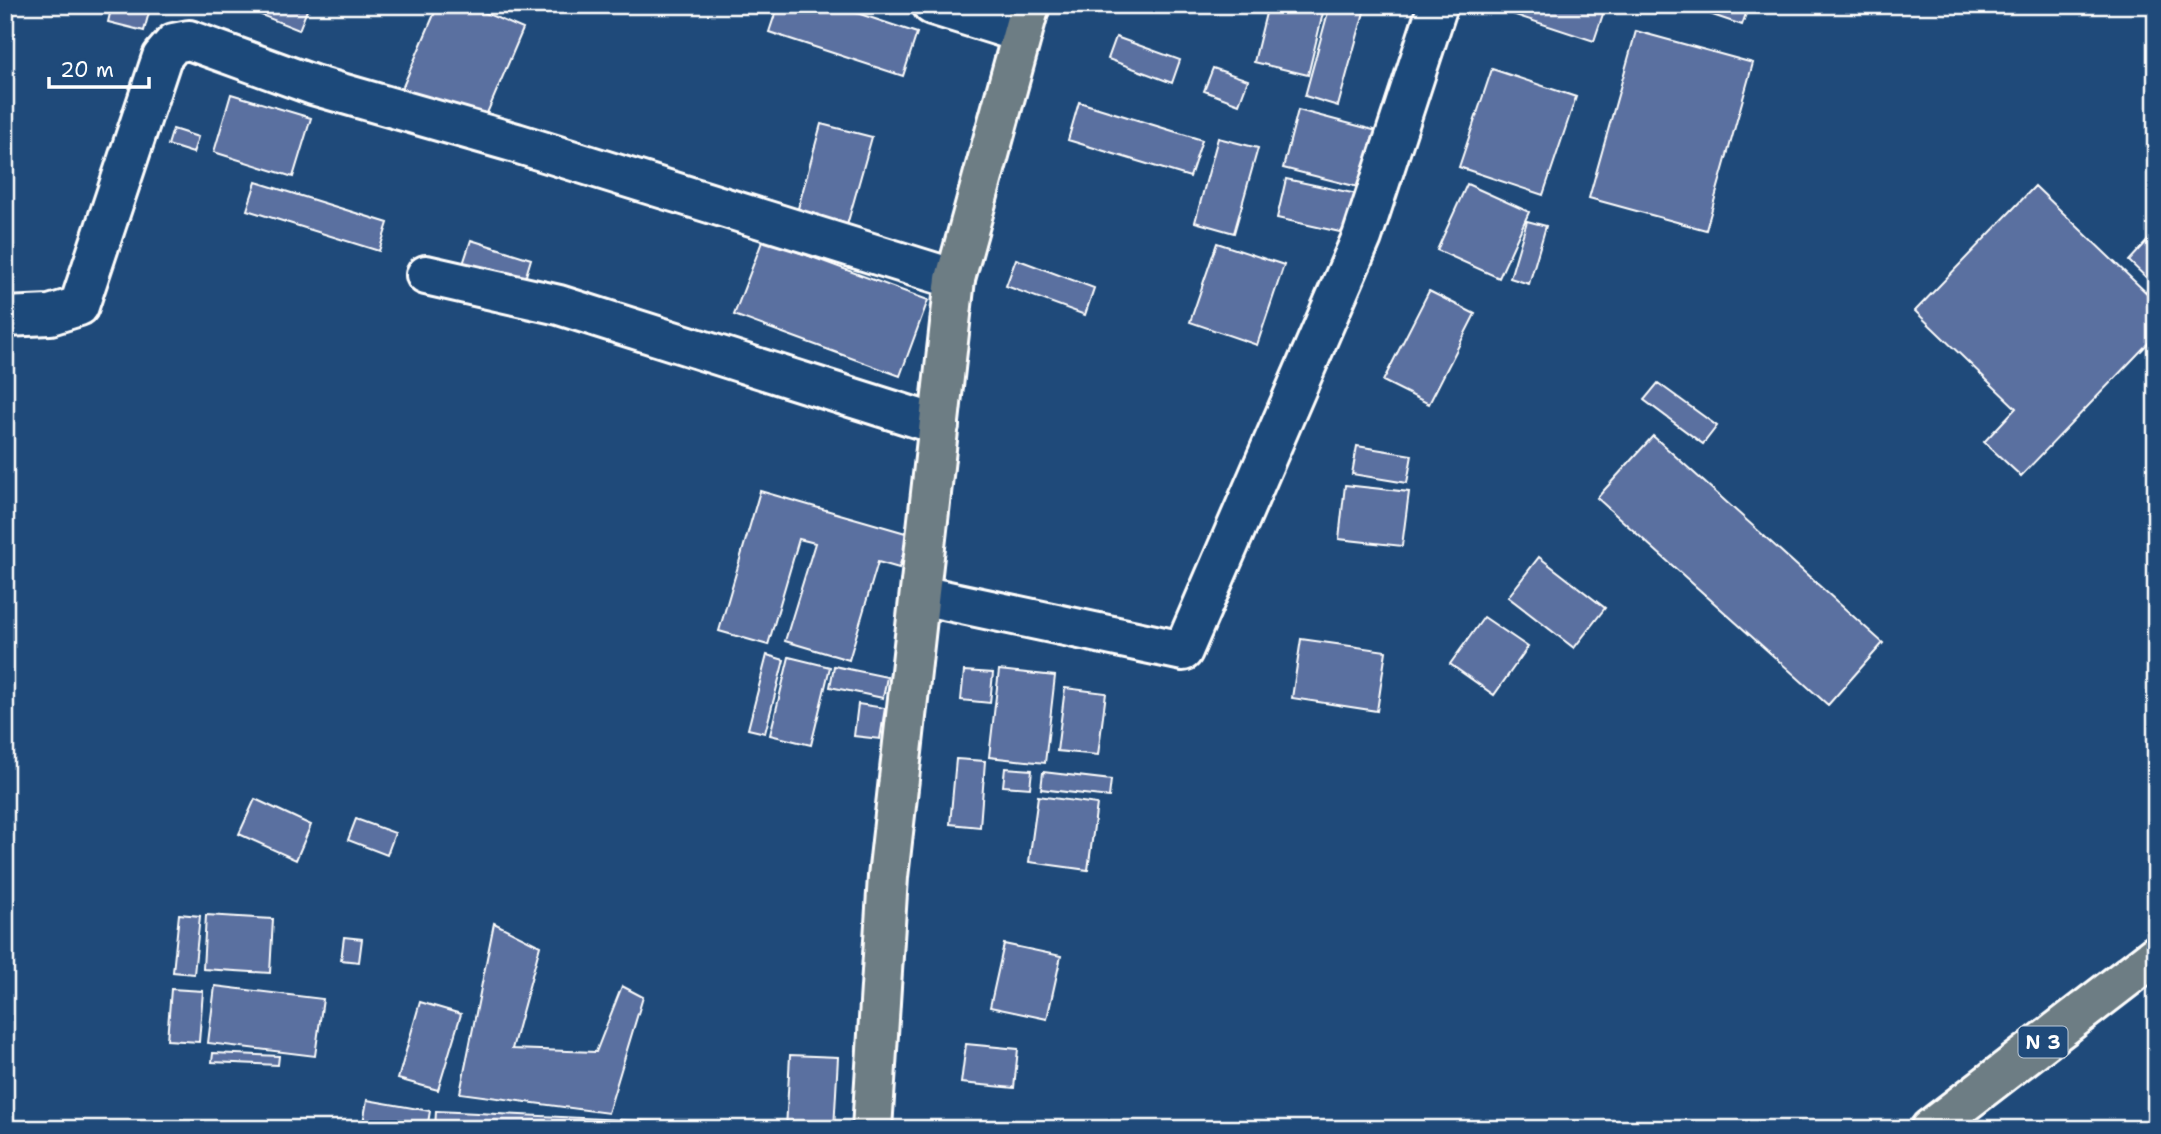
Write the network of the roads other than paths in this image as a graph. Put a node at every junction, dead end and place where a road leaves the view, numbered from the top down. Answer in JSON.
{"nodes":[{"id":1,"x":932,"y":5,"type":"edge"},
{"id":2,"x":1438,"y":5,"type":"edge"},
{"id":3,"x":1026,"y":19,"type":"edge"},
{"id":4,"x":426,"y":275,"type":"dead end"},
{"id":5,"x":955,"y":279,"type":"junction"},
{"id":6,"x":5,"y":317,"type":"edge"},
{"id":7,"x":939,"y":425,"type":"junction"},
{"id":8,"x":920,"y":595,"type":"junction"},
{"id":9,"x":2156,"y":956,"type":"edge"},
{"id":10,"x":872,"y":1129,"type":"edge"},
{"id":11,"x":1930,"y":1129,"type":"edge"}],
"edges":[{"from":1,"to":3,"type":"street"},
{"from":2,"to":8,"type":"street"},
{"from":3,"to":5,"type":"main road"},
{"from":4,"to":7,"type":"street"},
{"from":5,"to":6,"type":"street"},
{"from":5,"to":7,"type":"main road"},
{"from":7,"to":8,"type":"main road"},
{"from":8,"to":10,"type":"main road"},
{"from":9,"to":11,"type":"main road","number":"N 3"}]}
